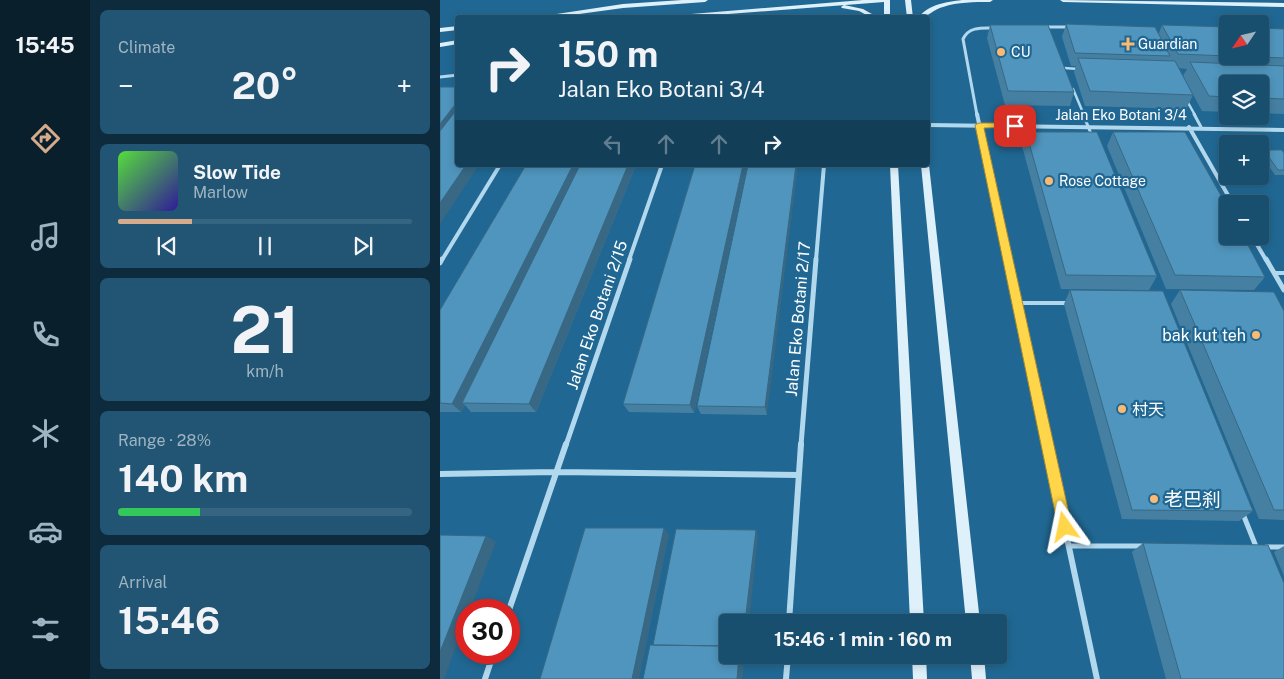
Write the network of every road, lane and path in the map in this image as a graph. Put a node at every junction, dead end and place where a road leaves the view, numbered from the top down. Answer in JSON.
{"nodes":[{"id":1,"x":705,"y":0,"type":"edge"},
{"id":2,"x":886,"y":0,"type":"edge"},
{"id":3,"x":908,"y":0,"type":"edge"},
{"id":4,"x":990,"y":0,"type":"edge"},
{"id":5,"x":1063,"y":0,"type":"edge"},
{"id":6,"x":1284,"y":4,"type":"edge"},
{"id":7,"x":790,"y":6,"type":"junction"},
{"id":8,"x":556,"y":15,"type":"edge"},
{"id":9,"x":682,"y":15,"type":"edge"},
{"id":10,"x":872,"y":15,"type":"edge"},
{"id":11,"x":887,"y":15,"type":"edge"},
{"id":12,"x":910,"y":15,"type":"edge"},
{"id":13,"x":922,"y":15,"type":"edge"},
{"id":14,"x":1038,"y":27,"type":"edge"},
{"id":15,"x":1047,"y":27,"type":"junction"},
{"id":16,"x":455,"y":28,"type":"edge"},
{"id":17,"x":1002,"y":28,"type":"edge"},
{"id":18,"x":1075,"y":28,"type":"edge"},
{"id":19,"x":440,"y":30,"type":"edge"},
{"id":20,"x":1050,"y":35,"type":"edge"},
{"id":21,"x":455,"y":42,"type":"edge"},
{"id":22,"x":440,"y":45,"type":"edge"},
{"id":23,"x":1060,"y":60,"type":"edge"},
{"id":24,"x":1064,"y":68,"type":"junction"},
{"id":25,"x":1083,"y":69,"type":"edge"},
{"id":26,"x":455,"y":75,"type":"edge"},
{"id":27,"x":1067,"y":76,"type":"edge"},
{"id":28,"x":440,"y":77,"type":"edge"},
{"id":29,"x":1071,"y":85,"type":"edge"},
{"id":30,"x":1184,"y":96,"type":"edge"},
{"id":31,"x":930,"y":125,"type":"edge"},
{"id":32,"x":979,"y":125,"type":"junction"},
{"id":33,"x":1088,"y":126,"type":"junction"},
{"id":34,"x":1189,"y":127,"type":"junction"},
{"id":35,"x":1201,"y":127,"type":"junction"},
{"id":36,"x":1284,"y":130,"type":"edge"},
{"id":37,"x":1095,"y":144,"type":"edge"},
{"id":38,"x":499,"y":167,"type":"edge"},
{"id":39,"x":661,"y":167,"type":"edge"},
{"id":40,"x":824,"y":167,"type":"edge"},
{"id":41,"x":894,"y":167,"type":"edge"},
{"id":42,"x":925,"y":167,"type":"edge"},
{"id":43,"x":1228,"y":195,"type":"edge"},
{"id":44,"x":1257,"y":245,"type":"edge"},
{"id":45,"x":440,"y":263,"type":"edge"},
{"id":46,"x":1274,"y":273,"type":"junction"},
{"id":47,"x":1284,"y":273,"type":"edge"},
{"id":48,"x":1284,"y":290,"type":"edge"},
{"id":49,"x":1017,"y":303,"type":"junction"},
{"id":50,"x":1074,"y":303,"type":"edge"},
{"id":51,"x":556,"y":472,"type":"junction"},
{"id":52,"x":440,"y":474,"type":"edge"},
{"id":53,"x":798,"y":475,"type":"junction"},
{"id":54,"x":1242,"y":510,"type":"edge"},
{"id":55,"x":1069,"y":546,"type":"junction"},
{"id":56,"x":1148,"y":546,"type":"edge"},
{"id":57,"x":1246,"y":547,"type":"edge"},
{"id":58,"x":1256,"y":547,"type":"junction"},
{"id":59,"x":1284,"y":547,"type":"edge"},
{"id":60,"x":1260,"y":555,"type":"edge"},
{"id":61,"x":513,"y":599,"type":"edge"},
{"id":62,"x":789,"y":614,"type":"edge"},
{"id":63,"x":917,"y":614,"type":"edge"},
{"id":64,"x":972,"y":614,"type":"edge"},
{"id":65,"x":490,"y":664,"type":"edge"},
{"id":66,"x":787,"y":664,"type":"edge"},
{"id":67,"x":919,"y":664,"type":"edge"},
{"id":68,"x":978,"y":664,"type":"edge"},
{"id":69,"x":485,"y":679,"type":"edge"},
{"id":70,"x":786,"y":679,"type":"edge"},
{"id":71,"x":920,"y":679,"type":"edge"},
{"id":72,"x":979,"y":679,"type":"edge"},
{"id":73,"x":1097,"y":679,"type":"edge"}],
"edges":[{"from":1,"to":8,"type":"main road"},
{"from":2,"to":7,"type":"main road"},
{"from":2,"to":11,"type":"main road"},
{"from":3,"to":12,"type":"main road"},
{"from":4,"to":13,"type":"main road"},
{"from":5,"to":6,"type":"main road"},
{"from":7,"to":9,"type":"main road"},
{"from":7,"to":10,"type":"main road"},
{"from":14,"to":15,"type":"street"},
{"from":15,"to":18,"type":"street"},
{"from":15,"to":20,"type":"lane"},
{"from":16,"to":19,"type":"main road"},
{"from":17,"to":32,"type":"street"},
{"from":21,"to":22,"type":"main road"},
{"from":23,"to":24,"type":"lane"},
{"from":24,"to":25,"type":"lane"},
{"from":24,"to":27,"type":"lane"},
{"from":26,"to":28,"type":"street"},
{"from":29,"to":33,"type":"lane"},
{"from":30,"to":35,"type":"lane"},
{"from":31,"to":32,"type":"street","name":"Jalan Eko Botani 3/4"},
{"from":32,"to":33,"type":"street","name":"Jalan Eko Botani 3/4"},
{"from":32,"to":49,"type":"street"},
{"from":33,"to":34,"type":"street","name":"Jalan Eko Botani 3/4"},
{"from":33,"to":37,"type":"lane"},
{"from":34,"to":35,"type":"street","name":"Jalan Eko Botani 3/4"},
{"from":34,"to":43,"type":"street"},
{"from":35,"to":36,"type":"street","name":"Jalan Eko Botani 3/4"},
{"from":38,"to":45,"type":"street"},
{"from":39,"to":51,"type":"street","name":"Jalan Eko Botani 2/15"},
{"from":40,"to":53,"type":"street","name":"Jalan Eko Botani 2/17"},
{"from":41,"to":63,"type":"main road"},
{"from":42,"to":64,"type":"main road"},
{"from":44,"to":46,"type":"street"},
{"from":46,"to":47,"type":"lane"},
{"from":46,"to":48,"type":"street"},
{"from":49,"to":50,"type":"lane"},
{"from":49,"to":55,"type":"street"},
{"from":51,"to":52,"type":"street"},
{"from":51,"to":53,"type":"street"},
{"from":51,"to":61,"type":"street","name":"Jalan Eko Botani 2/15"},
{"from":53,"to":62,"type":"street","name":"Jalan Eko Botani 2/17"},
{"from":54,"to":58,"type":"lane"},
{"from":55,"to":56,"type":"lane"},
{"from":55,"to":73,"type":"street"},
{"from":57,"to":58,"type":"lane"},
{"from":58,"to":59,"type":"lane"},
{"from":58,"to":60,"type":"lane"},
{"from":65,"to":69,"type":"street"},
{"from":66,"to":70,"type":"street"},
{"from":67,"to":71,"type":"main road"},
{"from":68,"to":72,"type":"main road"}]}
